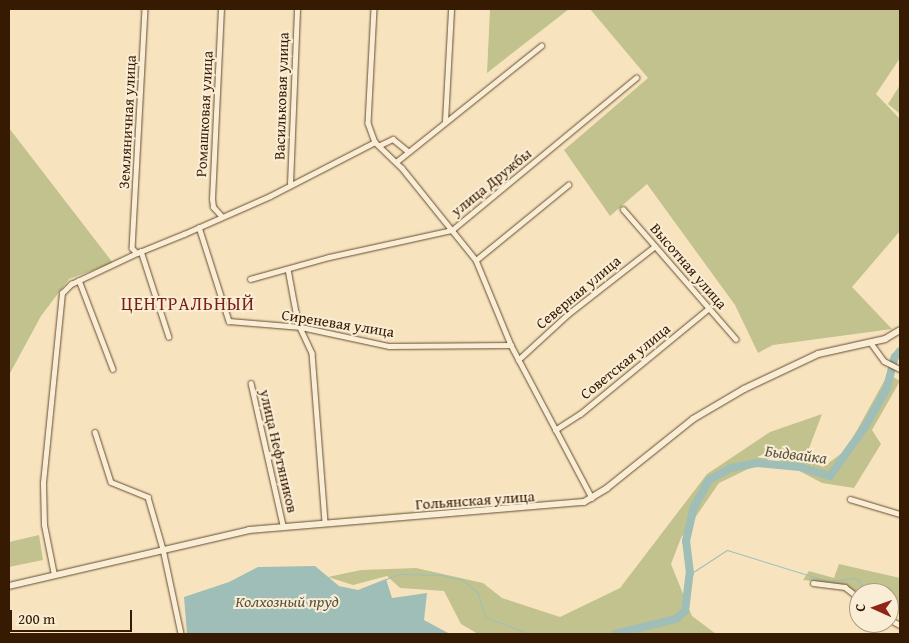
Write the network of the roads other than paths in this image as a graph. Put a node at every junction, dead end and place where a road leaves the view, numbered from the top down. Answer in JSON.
{"nodes":[{"id":1,"x":145,"y":9,"type":"edge"},
{"id":2,"x":221,"y":9,"type":"edge"},
{"id":3,"x":297,"y":9,"type":"edge"},
{"id":4,"x":374,"y":9,"type":"edge"},
{"id":5,"x":451,"y":9,"type":"edge"},
{"id":6,"x":540,"y":46,"type":"dead end"},
{"id":7,"x":636,"y":78,"type":"dead end"},
{"id":8,"x":445,"y":121,"type":"junction"},
{"id":9,"x":375,"y":142,"type":"junction"},
{"id":10,"x":380,"y":145,"type":"junction"},
{"id":11,"x":408,"y":152,"type":"junction"},
{"id":12,"x":396,"y":162,"type":"junction"},
{"id":13,"x":290,"y":184,"type":"junction"},
{"id":14,"x":568,"y":185,"type":"dead end"},
{"id":15,"x":624,"y":209,"type":"dead end"},
{"id":16,"x":221,"y":216,"type":"junction"},
{"id":17,"x":199,"y":227,"type":"junction"},
{"id":18,"x":452,"y":230,"type":"junction"},
{"id":19,"x":655,"y":246,"type":"junction"},
{"id":20,"x":139,"y":252,"type":"junction"},
{"id":21,"x":476,"y":260,"type":"junction"},
{"id":22,"x":288,"y":269,"type":"junction"},
{"id":23,"x":250,"y":279,"type":"dead end"},
{"id":24,"x":80,"y":280,"type":"junction"},
{"id":25,"x":708,"y":309,"type":"junction"},
{"id":26,"x":300,"y":327,"type":"junction"},
{"id":27,"x":900,"y":330,"type":"edge"},
{"id":28,"x":169,"y":337,"type":"dead end"},
{"id":29,"x":736,"y":338,"type":"dead end"},
{"id":30,"x":870,"y":343,"type":"junction"},
{"id":31,"x":511,"y":344,"type":"junction"},
{"id":32,"x":518,"y":360,"type":"junction"},
{"id":33,"x":113,"y":369,"type":"dead end"},
{"id":34,"x":900,"y":369,"type":"edge"},
{"id":35,"x":251,"y":383,"type":"dead end"},
{"id":36,"x":555,"y":430,"type":"junction"},
{"id":37,"x":95,"y":432,"type":"dead end"},
{"id":38,"x":592,"y":498,"type":"junction"},
{"id":39,"x":850,"y":499,"type":"dead end"},
{"id":40,"x":900,"y":514,"type":"edge"},
{"id":41,"x":326,"y":522,"type":"junction"},
{"id":42,"x":283,"y":525,"type":"junction"},
{"id":43,"x":164,"y":549,"type":"junction"},
{"id":44,"x":54,"y":575,"type":"junction"},
{"id":45,"x":813,"y":584,"type":"dead end"},
{"id":46,"x":9,"y":586,"type":"edge"},
{"id":47,"x":849,"y":591,"type":"edge"},
{"id":48,"x":181,"y":634,"type":"edge"}],
"edges":[{"from":1,"to":20,"type":"street","name":"Земляничная улица"},
{"from":2,"to":16,"type":"street","name":"Ромашковая улица"},
{"from":3,"to":13,"type":"street","name":"Васильковая улица"},
{"from":4,"to":9,"type":"street"},
{"from":5,"to":8,"type":"street"},
{"from":6,"to":8,"type":"street"},
{"from":7,"to":18,"type":"street","name":"улица Дружбы"},
{"from":8,"to":11,"type":"street"},
{"from":9,"to":10,"type":"street"},
{"from":9,"to":13,"type":"street"},
{"from":10,"to":11,"type":"street"},
{"from":10,"to":12,"type":"street"},
{"from":11,"to":12,"type":"street"},
{"from":12,"to":18,"type":"street"},
{"from":13,"to":16,"type":"street"},
{"from":14,"to":21,"type":"street"},
{"from":15,"to":19,"type":"street","name":"Высотная улица"},
{"from":16,"to":17,"type":"street"},
{"from":17,"to":20,"type":"street"},
{"from":17,"to":26,"type":"street","name":"Сиреневая улица"},
{"from":18,"to":21,"type":"street"},
{"from":18,"to":22,"type":"street","name":"улица Дружбы"},
{"from":19,"to":25,"type":"street","name":"Высотная улица"},
{"from":19,"to":32,"type":"street","name":"Северная улица"},
{"from":20,"to":24,"type":"street"},
{"from":20,"to":28,"type":"street"},
{"from":21,"to":31,"type":"street"},
{"from":22,"to":23,"type":"street","name":"улица Дружбы"},
{"from":22,"to":26,"type":"street"},
{"from":24,"to":33,"type":"street"},
{"from":24,"to":44,"type":"street"},
{"from":25,"to":29,"type":"street","name":"Высотная улица"},
{"from":25,"to":36,"type":"street","name":"Советская улица"},
{"from":26,"to":31,"type":"street","name":"Сиреневая улица"},
{"from":26,"to":41,"type":"street"},
{"from":27,"to":30,"type":"main road","name":"Гольянская улица"},
{"from":30,"to":34,"type":"street"},
{"from":30,"to":38,"type":"main road","name":"Гольянская улица"},
{"from":31,"to":32,"type":"street"},
{"from":32,"to":36,"type":"street"},
{"from":35,"to":42,"type":"street","name":"улица Нефтяников"},
{"from":36,"to":38,"type":"street"},
{"from":37,"to":43,"type":"street"},
{"from":38,"to":41,"type":"main road","name":"Гольянская улица"},
{"from":39,"to":40,"type":"street"},
{"from":41,"to":42,"type":"main road","name":"Гольянская улица"},
{"from":42,"to":43,"type":"main road","name":"Гольянская улица"},
{"from":43,"to":44,"type":"main road","name":"Гольянская улица"},
{"from":43,"to":48,"type":"street"},
{"from":44,"to":46,"type":"main road","name":"Гольянская улица"},
{"from":45,"to":47,"type":"street"}]}
